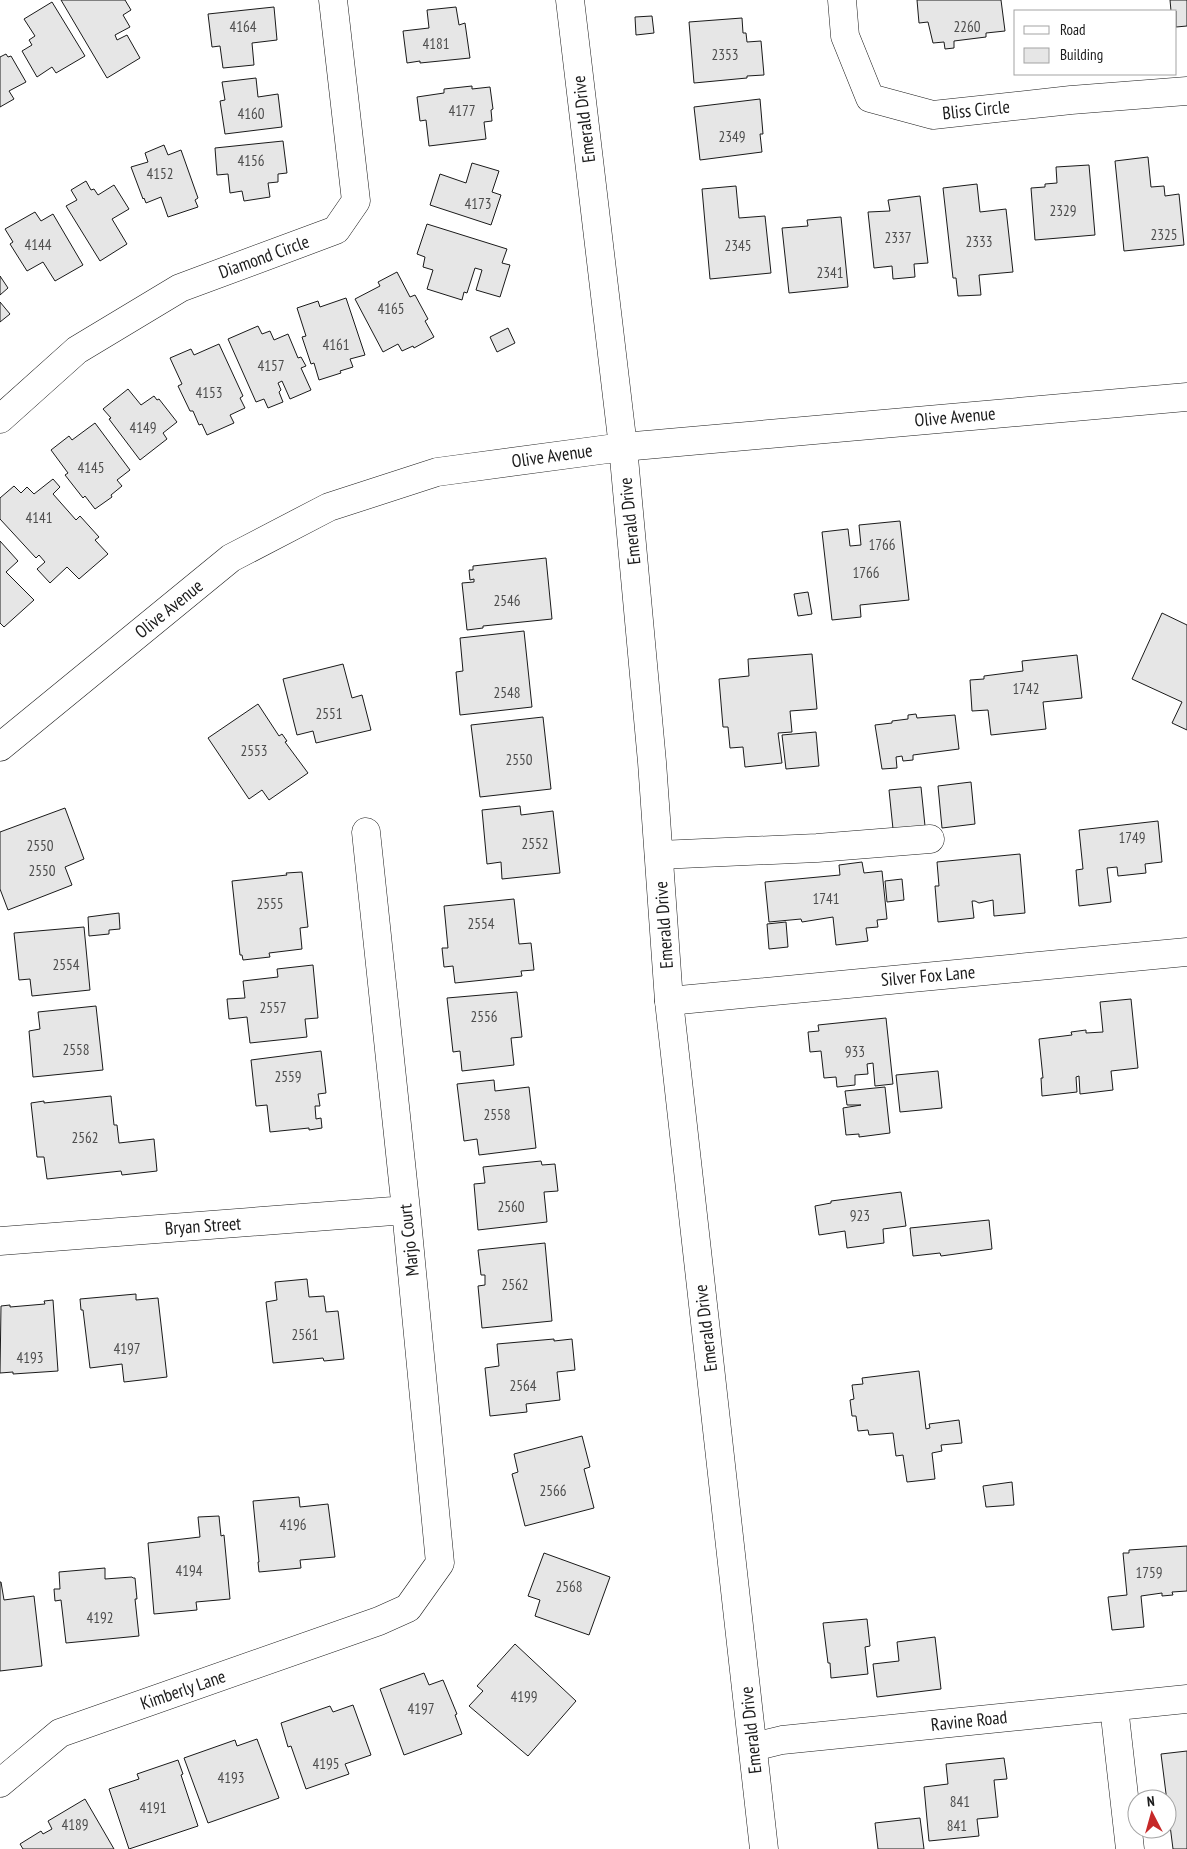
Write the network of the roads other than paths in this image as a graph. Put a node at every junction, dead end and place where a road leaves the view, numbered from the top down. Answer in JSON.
{"nodes":[{"id":1,"x":333,"y":0,"type":"edge"},
{"id":2,"x":570,"y":0,"type":"edge"},
{"id":3,"x":842,"y":0,"type":"edge"},
{"id":4,"x":1187,"y":92,"type":"edge"},
{"id":5,"x":1187,"y":397,"type":"edge"},
{"id":6,"x":0,"y":419,"type":"edge"},
{"id":7,"x":623,"y":447,"type":"junction"},
{"id":8,"x":0,"y":747,"type":"edge"},
{"id":9,"x":366,"y":832,"type":"dead end"},
{"id":10,"x":930,"y":839,"type":"dead end"},
{"id":11,"x":659,"y":855,"type":"junction"},
{"id":12,"x":1187,"y":952,"type":"edge"},
{"id":13,"x":669,"y":1001,"type":"junction"},
{"id":14,"x":406,"y":1210,"type":"junction"},
{"id":15,"x":0,"y":1241,"type":"edge"},
{"id":16,"x":379,"y":1621,"type":"joint"},
{"id":17,"x":1187,"y":1699,"type":"edge"},
{"id":18,"x":1114,"y":1707,"type":"junction"},
{"id":19,"x":753,"y":1747,"type":"junction"},
{"id":20,"x":0,"y":1783,"type":"edge"},
{"id":21,"x":764,"y":1849,"type":"edge"},
{"id":22,"x":1130,"y":1849,"type":"edge"}],
"edges":[{"from":1,"to":6,"type":"street","name":"Diamond Circle"},
{"from":2,"to":7,"type":"street","name":"Emerald Drive"},
{"from":3,"to":4,"type":"street","name":"Bliss Circle"},
{"from":5,"to":7,"type":"street","name":"Olive Avenue"},
{"from":7,"to":8,"type":"street","name":"Olive Avenue"},
{"from":7,"to":11,"type":"street","name":"Emerald Drive"},
{"from":9,"to":14,"type":"street","name":"Marjo Court"},
{"from":10,"to":11,"type":"street"},
{"from":11,"to":13,"type":"street","name":"Emerald Drive"},
{"from":12,"to":13,"type":"street","name":"Silver Fox Lane"},
{"from":13,"to":19,"type":"street","name":"Emerald Drive"},
{"from":14,"to":15,"type":"street","name":"Bryan Street"},
{"from":14,"to":16,"type":"street","name":"Marjo Court"},
{"from":16,"to":20,"type":"street","name":"Kimberly Lane"},
{"from":17,"to":18,"type":"street","name":"Ravine Road"},
{"from":18,"to":19,"type":"street","name":"Ravine Road"},
{"from":18,"to":22,"type":"street"},
{"from":19,"to":21,"type":"street","name":"Emerald Drive"}]}
